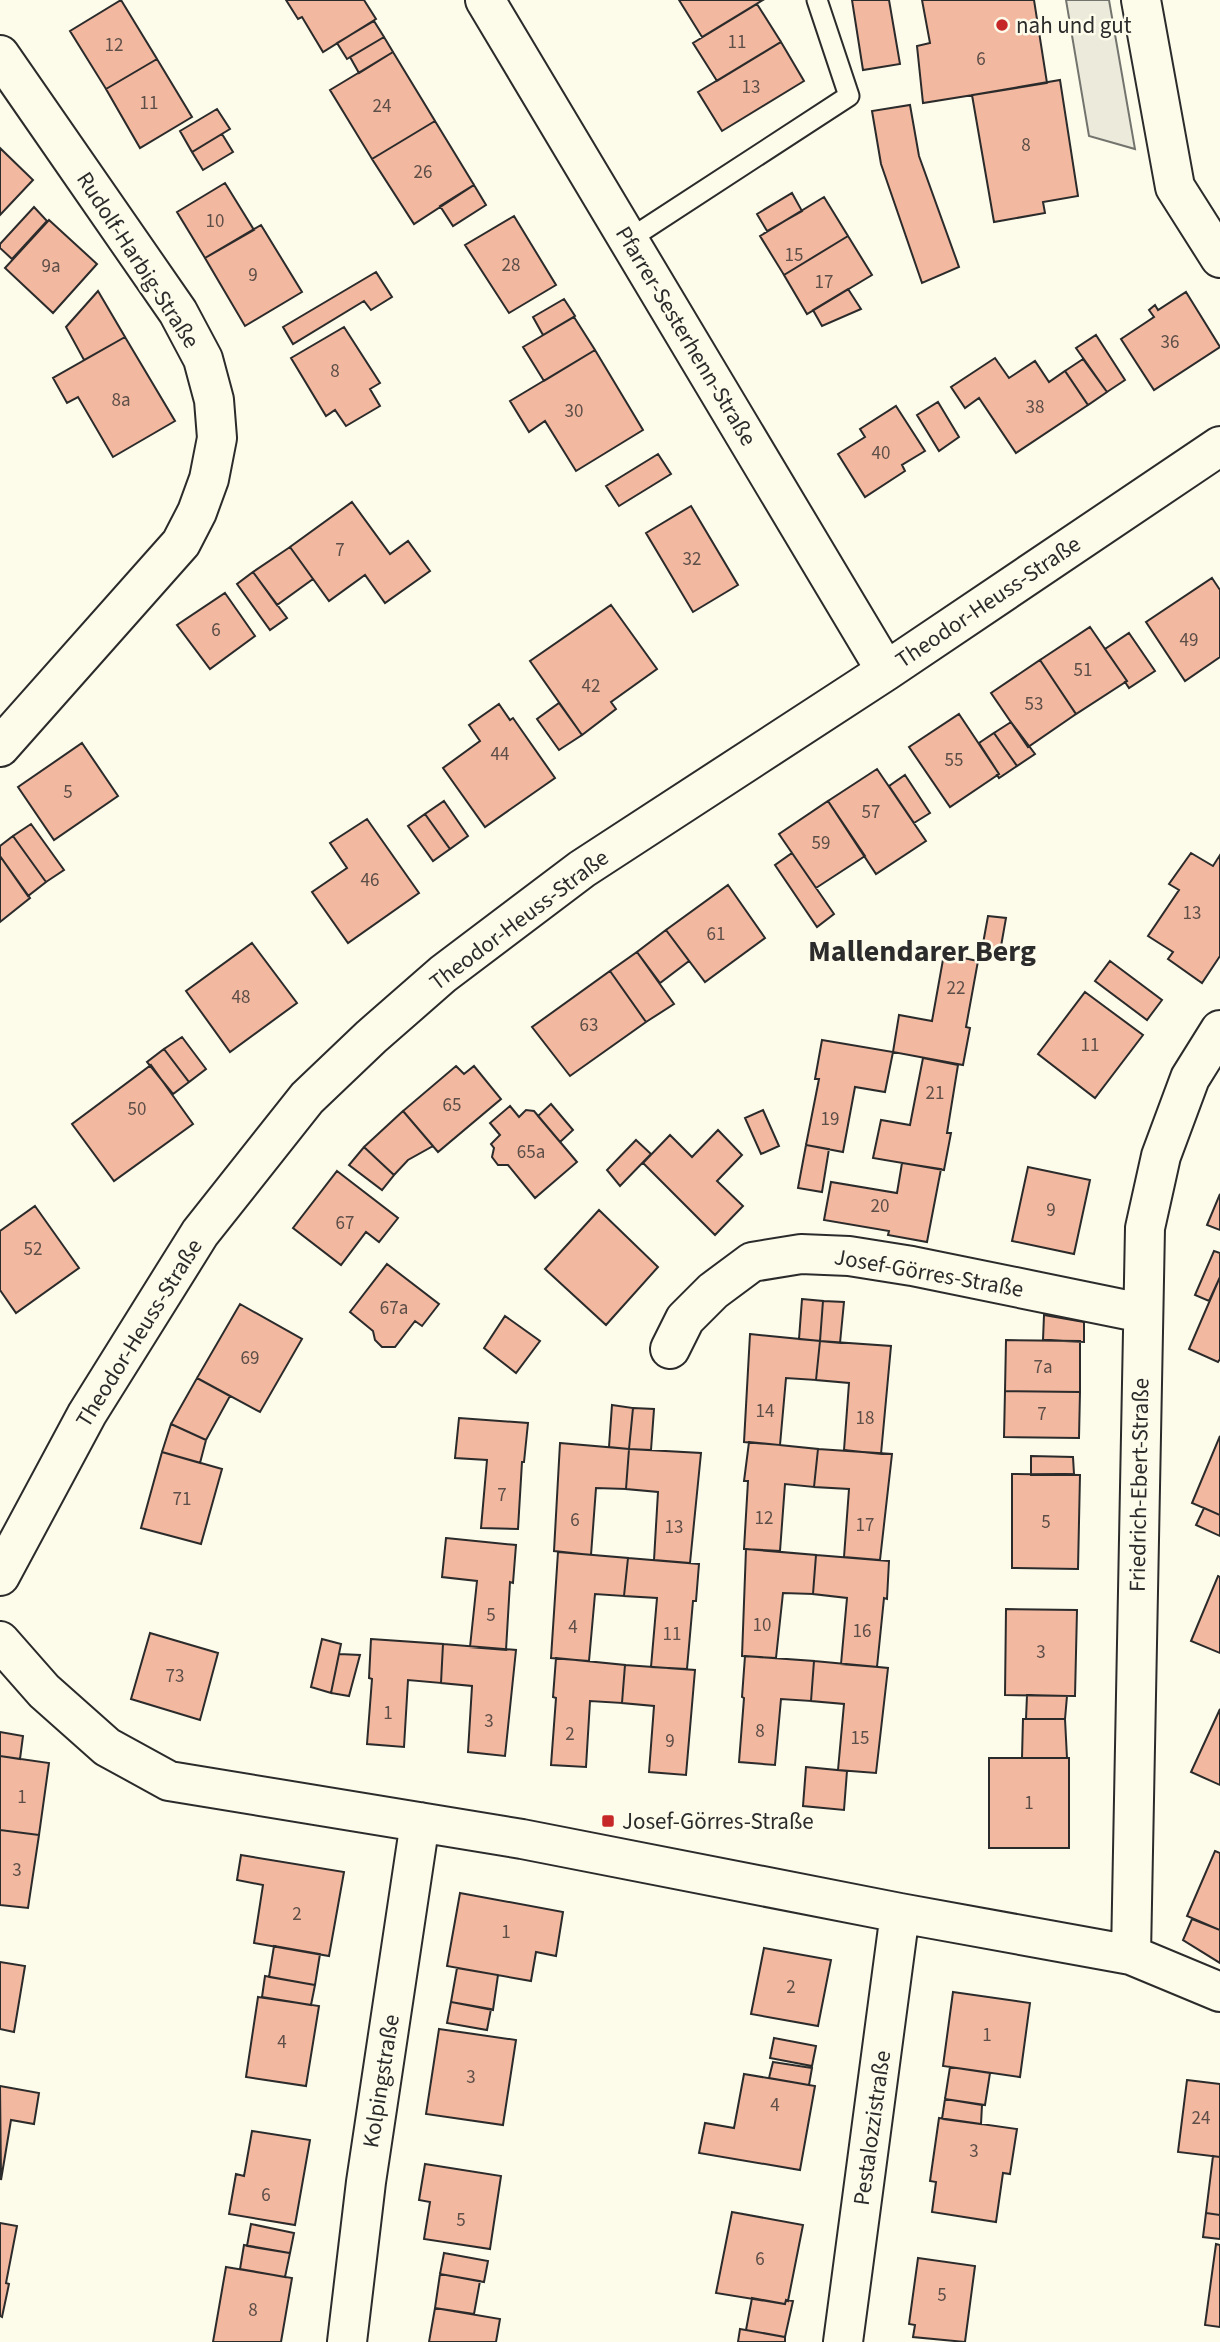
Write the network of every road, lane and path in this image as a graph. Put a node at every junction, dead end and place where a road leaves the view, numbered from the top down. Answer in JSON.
{"nodes":[{"id":1,"x":485,"y":0,"type":"edge"},
{"id":2,"x":817,"y":0,"type":"edge"},
{"id":3,"x":1141,"y":0,"type":"edge"},
{"id":4,"x":0,"y":55,"type":"edge"},
{"id":5,"x":628,"y":240,"type":"junction"},
{"id":6,"x":1220,"y":258,"type":"edge"},
{"id":7,"x":1220,"y":446,"type":"edge"},
{"id":8,"x":886,"y":671,"type":"junction"},
{"id":9,"x":0,"y":747,"type":"edge"},
{"id":10,"x":1220,"y":1030,"type":"edge"},
{"id":11,"x":1142,"y":1313,"type":"junction"},
{"id":12,"x":670,"y":1349,"type":"dead end"},
{"id":13,"x":0,"y":1576,"type":"edge"},
{"id":14,"x":0,"y":1641,"type":"edge"},
{"id":15,"x":421,"y":1822,"type":"junction"},
{"id":16,"x":900,"y":1913,"type":"junction"},
{"id":17,"x":1131,"y":1955,"type":"junction"},
{"id":18,"x":1220,"y":1992,"type":"edge"},
{"id":19,"x":348,"y":2342,"type":"edge"},
{"id":20,"x":843,"y":2342,"type":"edge"}],
"edges":[{"from":1,"to":5,"type":"street","name":"Pfarrer-Sesterhenn-Straße"},
{"from":2,"to":5,"type":"lane"},
{"from":3,"to":6,"type":"street"},
{"from":4,"to":9,"type":"street","name":"Rudolf-Harbig-Straße"},
{"from":5,"to":8,"type":"street","name":"Pfarrer-Sesterhenn-Straße"},
{"from":7,"to":8,"type":"street","name":"Theodor-Heuss-Straße"},
{"from":8,"to":13,"type":"street","name":"Theodor-Heuss-Straße"},
{"from":10,"to":11,"type":"street","name":"Friedrich-Ebert-Straße"},
{"from":11,"to":12,"type":"street","name":"Josef-Görres-Straße"},
{"from":11,"to":17,"type":"street","name":"Friedrich-Ebert-Straße"},
{"from":14,"to":15,"type":"street"},
{"from":15,"to":16,"type":"street"},
{"from":15,"to":19,"type":"street","name":"Kolpingstraße"},
{"from":16,"to":17,"type":"street"},
{"from":16,"to":20,"type":"street","name":"Pestalozzistraße"},
{"from":17,"to":18,"type":"street"}]}
